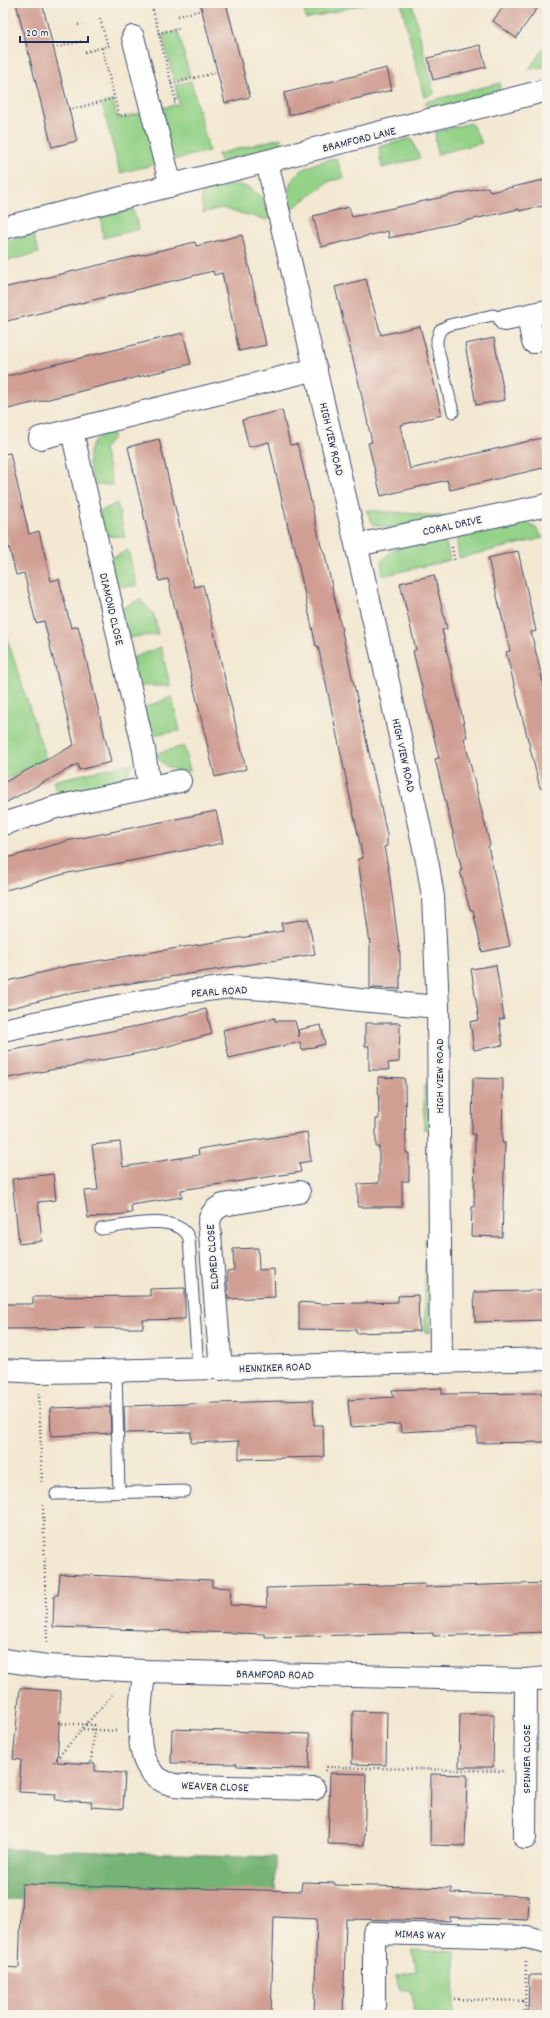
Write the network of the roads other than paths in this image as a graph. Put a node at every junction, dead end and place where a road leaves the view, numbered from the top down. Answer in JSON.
{"nodes":[{"id":1,"x":133,"y":39,"type":"road end"},
{"id":2,"x":547,"y":90,"type":"edge"},
{"id":3,"x":268,"y":162,"type":"junction"},
{"id":4,"x":171,"y":186,"type":"junction"},
{"id":5,"x":3,"y":228,"type":"edge"},
{"id":6,"x":537,"y":314,"type":"edge"},
{"id":7,"x":505,"y":320,"type":"joint"},
{"id":8,"x":533,"y":342,"type":"dead end"},
{"id":9,"x":316,"y":369,"type":"junction"},
{"id":10,"x":453,"y":412,"type":"dead end"},
{"id":11,"x":72,"y":431,"type":"junction"},
{"id":12,"x":40,"y":438,"type":"dead end"},
{"id":13,"x":546,"y":510,"type":"edge"},
{"id":14,"x":357,"y":545,"type":"junction"},
{"id":15,"x":180,"y":781,"type":"dead end"},
{"id":16,"x":149,"y":787,"type":"junction"},
{"id":17,"x":3,"y":824,"type":"edge"},
{"id":18,"x":438,"y":1007,"type":"junction"},
{"id":19,"x":3,"y":1030,"type":"edge"},
{"id":20,"x":300,"y":1192,"type":"dead end"},
{"id":21,"x":101,"y":1229,"type":"dead end"},
{"id":22,"x":547,"y":1359,"type":"edge"},
{"id":23,"x":441,"y":1361,"type":"junction"},
{"id":24,"x":198,"y":1369,"type":"junction"},
{"id":25,"x":221,"y":1369,"type":"junction"},
{"id":26,"x":3,"y":1370,"type":"edge"},
{"id":27,"x":116,"y":1371,"type":"junction"},
{"id":28,"x":185,"y":1491,"type":"dead end"},
{"id":29,"x":119,"y":1492,"type":"junction"},
{"id":30,"x":56,"y":1494,"type":"dead end"},
{"id":31,"x":3,"y":1660,"type":"edge"},
{"id":32,"x":547,"y":1678,"type":"edge"},
{"id":33,"x":144,"y":1679,"type":"junction"},
{"id":34,"x":526,"y":1680,"type":"junction"},
{"id":35,"x":314,"y":1788,"type":"road end"},
{"id":36,"x":525,"y":1838,"type":"dead end"},
{"id":37,"x":537,"y":1940,"type":"edge"},
{"id":38,"x":374,"y":2015,"type":"edge"}],
"edges":[{"from":1,"to":4,"type":"street"},
{"from":2,"to":3,"type":"street","name":"BRAMFORD LANE"},
{"from":3,"to":4,"type":"street","name":"BRAMFORD LANE"},
{"from":3,"to":9,"type":"street","name":"HIGH VIEW ROAD"},
{"from":4,"to":5,"type":"street","name":"BRAMFORD LANE"},
{"from":6,"to":7,"type":"street"},
{"from":6,"to":8,"type":"street"},
{"from":7,"to":10,"type":"lane"},
{"from":9,"to":11,"type":"street"},
{"from":9,"to":14,"type":"street","name":"HIGH VIEW ROAD"},
{"from":11,"to":12,"type":"street"},
{"from":11,"to":16,"type":"street","name":"DIAMOND CLOSE"},
{"from":13,"to":14,"type":"street","name":"CORAL DRIVE"},
{"from":14,"to":18,"type":"street","name":"HIGH VIEW ROAD"},
{"from":15,"to":16,"type":"street"},
{"from":16,"to":17,"type":"street"},
{"from":18,"to":19,"type":"street","name":"PEARL ROAD"},
{"from":18,"to":23,"type":"street","name":"HIGH VIEW ROAD"},
{"from":20,"to":25,"type":"street","name":"ELDRED CLOSE"},
{"from":21,"to":24,"type":"lane"},
{"from":22,"to":23,"type":"street","name":"HENNIKER ROAD"},
{"from":23,"to":25,"type":"street","name":"HENNIKER ROAD"},
{"from":24,"to":25,"type":"street","name":"HENNIKER ROAD"},
{"from":24,"to":27,"type":"street","name":"HENNIKER ROAD"},
{"from":26,"to":27,"type":"street","name":"HENNIKER ROAD"},
{"from":27,"to":29,"type":"lane"},
{"from":28,"to":29,"type":"lane"},
{"from":29,"to":30,"type":"lane"},
{"from":31,"to":33,"type":"street","name":"BRAMFORD ROAD"},
{"from":32,"to":34,"type":"street","name":"BRAMFORD ROAD"},
{"from":33,"to":34,"type":"street","name":"BRAMFORD ROAD"},
{"from":33,"to":35,"type":"street","name":"WEAVER CLOSE"},
{"from":34,"to":36,"type":"street","name":"SPINNER CLOSE"},
{"from":37,"to":38,"type":"street","name":"MIMAS WAY"}]}
